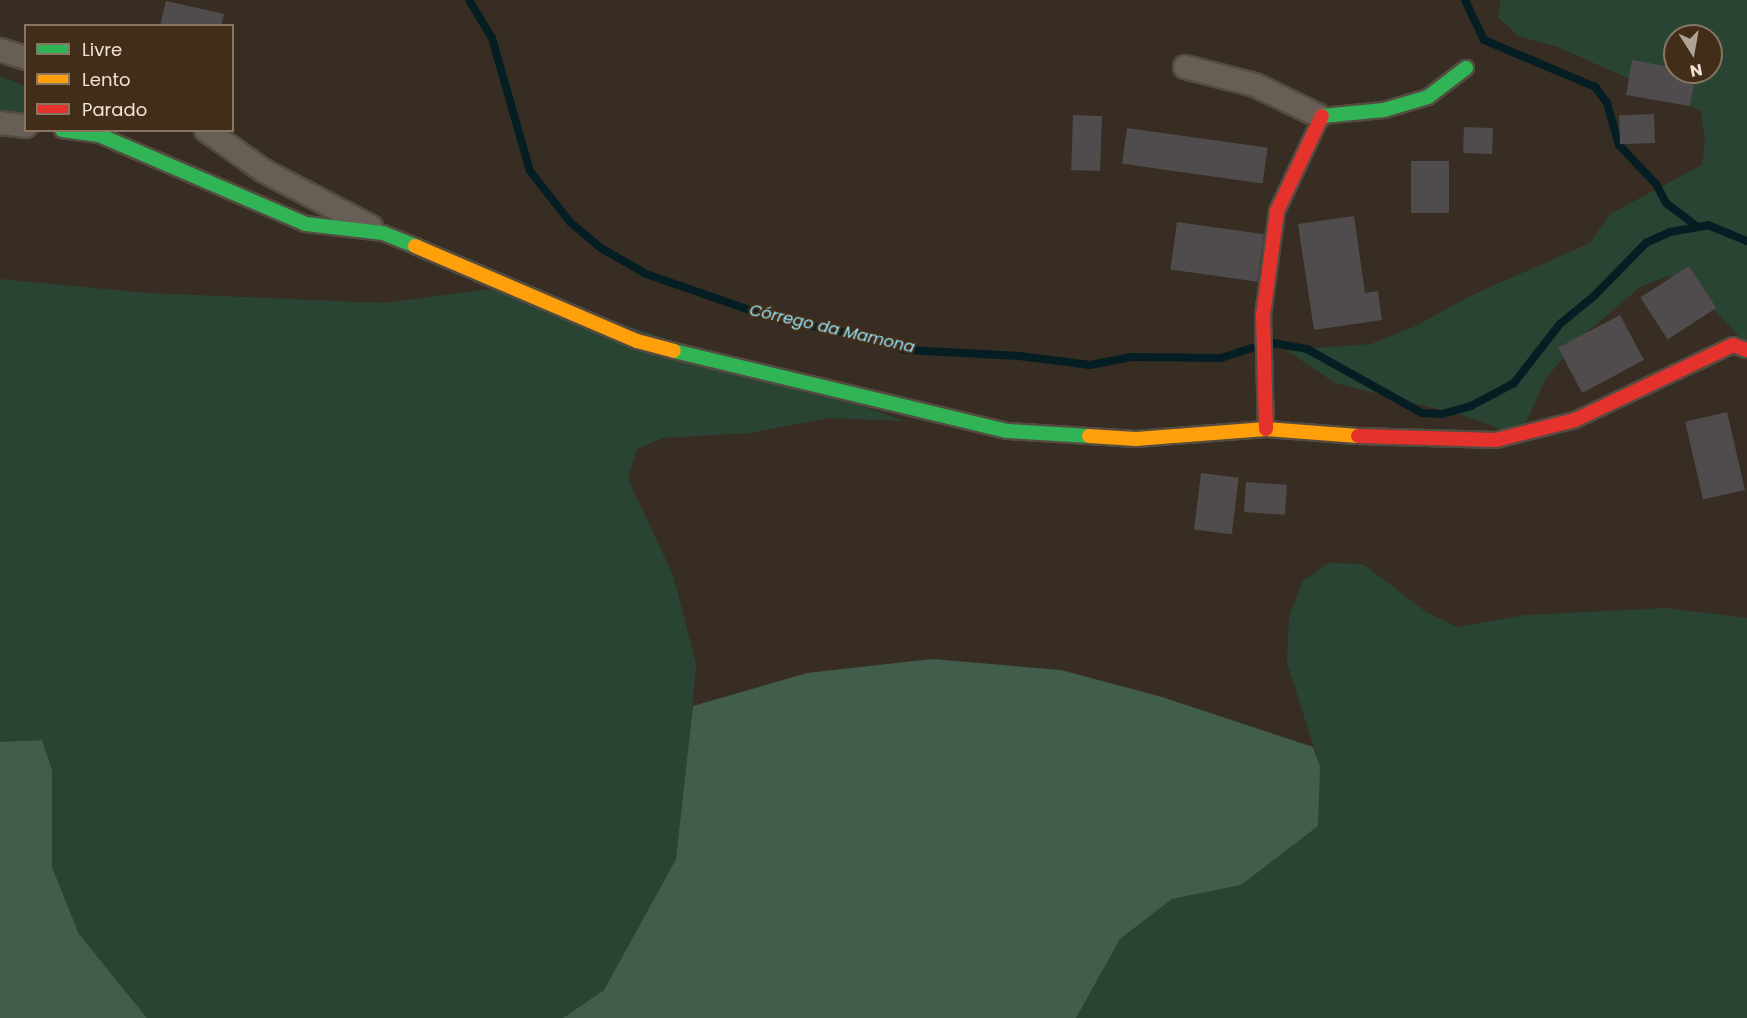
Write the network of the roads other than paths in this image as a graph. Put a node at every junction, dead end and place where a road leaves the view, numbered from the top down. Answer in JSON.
{"nodes":[{"id":1,"x":0,"y":50,"type":"edge"},
{"id":2,"x":24,"y":57,"type":"edge"},
{"id":3,"x":1185,"y":67,"type":"dead end"},
{"id":4,"x":1466,"y":68,"type":"dead end"},
{"id":5,"x":1319,"y":116,"type":"junction"},
{"id":6,"x":0,"y":123,"type":"edge"},
{"id":7,"x":24,"y":126,"type":"edge"},
{"id":8,"x":77,"y":132,"type":"edge"},
{"id":9,"x":209,"y":132,"type":"edge"},
{"id":10,"x":383,"y":233,"type":"junction"},
{"id":11,"x":1747,"y":350,"type":"edge"},
{"id":12,"x":1266,"y":429,"type":"junction"}],
"edges":[{"from":1,"to":2,"type":"street"},
{"from":3,"to":5,"type":"street"},
{"from":4,"to":5,"type":"street"},
{"from":5,"to":12,"type":"street"},
{"from":6,"to":7,"type":"street"},
{"from":8,"to":10,"type":"street"},
{"from":9,"to":10,"type":"street"},
{"from":10,"to":12,"type":"street"},
{"from":11,"to":12,"type":"street"}]}
